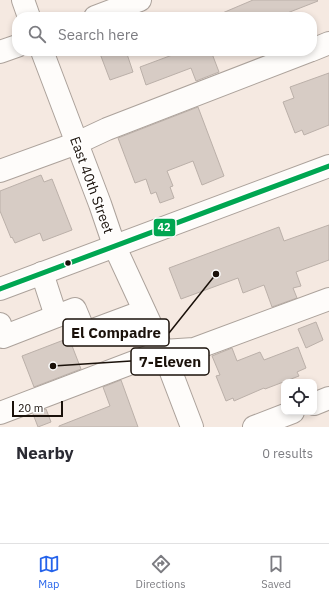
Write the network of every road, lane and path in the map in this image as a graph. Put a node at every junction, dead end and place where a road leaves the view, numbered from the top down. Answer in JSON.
{"nodes":[{"id":1,"x":23,"y":0,"type":"edge"},
{"id":2,"x":140,"y":0,"type":"edge"},
{"id":3,"x":28,"y":12,"type":"edge"},
{"id":4,"x":108,"y":12,"type":"edge"},
{"id":5,"x":329,"y":43,"type":"edge"},
{"id":6,"x":12,"y":48,"type":"edge"},
{"id":7,"x":317,"y":48,"type":"edge"},
{"id":8,"x":0,"y":52,"type":"edge"},
{"id":9,"x":44,"y":56,"type":"edge"},
{"id":10,"x":296,"y":56,"type":"edge"},
{"id":11,"x":77,"y":143,"type":"junction"},
{"id":12,"x":329,"y":166,"type":"edge"},
{"id":13,"x":0,"y":171,"type":"edge"},
{"id":14,"x":114,"y":246,"type":"junction"},
{"id":15,"x":42,"y":273,"type":"junction"},
{"id":16,"x":0,"y":289,"type":"edge"},
{"id":17,"x":329,"y":299,"type":"edge"},
{"id":18,"x":144,"y":311,"type":"junction"},
{"id":19,"x":56,"y":316,"type":"junction"},
{"id":20,"x":0,"y":324,"type":"edge"},
{"id":21,"x":163,"y":351,"type":"junction"},
{"id":22,"x":329,"y":398,"type":"edge"},
{"id":23,"x":317,"y":403,"type":"edge"},
{"id":24,"x":0,"y":413,"type":"edge"},
{"id":25,"x":286,"y":415,"type":"edge"},
{"id":26,"x":192,"y":427,"type":"edge"},
{"id":27,"x":254,"y":427,"type":"edge"}],
"edges":[{"from":1,"to":3,"type":"street"},
{"from":2,"to":4,"type":"street"},
{"from":5,"to":7,"type":"street"},
{"from":6,"to":8,"type":"street"},
{"from":9,"to":11,"type":"street","name":"East 40th Street"},
{"from":10,"to":11,"type":"street"},
{"from":11,"to":13,"type":"street"},
{"from":11,"to":14,"type":"street","name":"East 40th Street"},
{"from":12,"to":14,"type":"street"},
{"from":14,"to":15,"type":"street"},
{"from":14,"to":18,"type":"street","name":"East 40th Street"},
{"from":15,"to":16,"type":"street"},
{"from":15,"to":19,"type":"street"},
{"from":17,"to":21,"type":"street"},
{"from":18,"to":19,"type":"street"},
{"from":18,"to":21,"type":"street","name":"East 40th Street"},
{"from":19,"to":20,"type":"street"},
{"from":21,"to":24,"type":"street"},
{"from":21,"to":26,"type":"street","name":"East 40th Street"},
{"from":22,"to":23,"type":"street"},
{"from":25,"to":27,"type":"street"}]}
